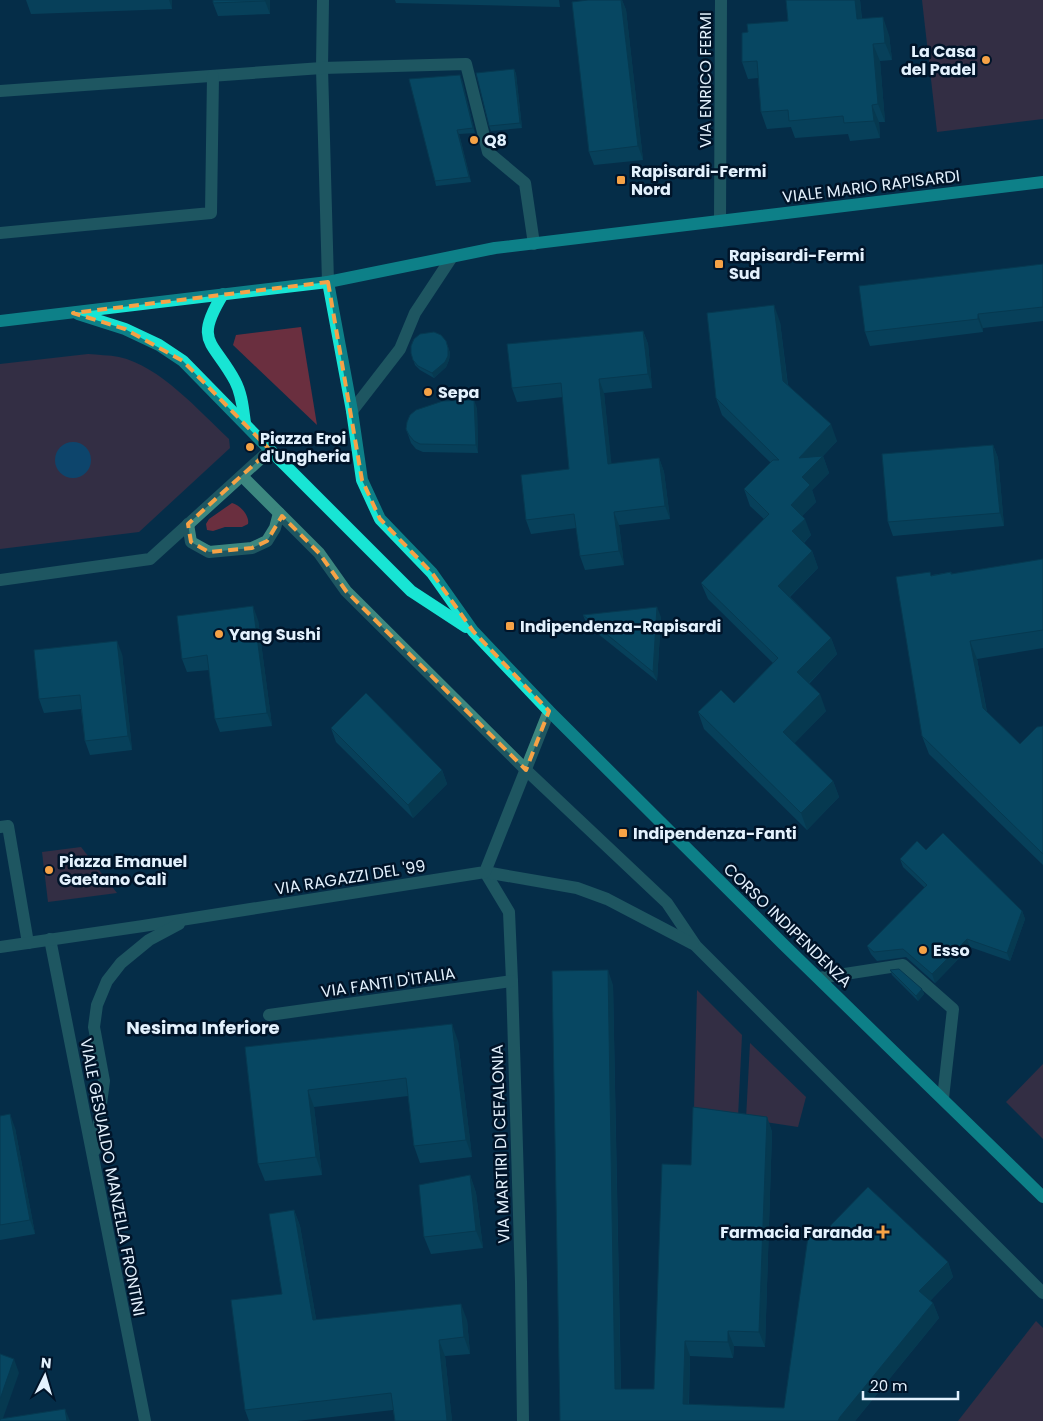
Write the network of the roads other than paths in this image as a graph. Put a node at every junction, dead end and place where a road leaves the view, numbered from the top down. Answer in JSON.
{"nodes":[{"id":1,"x":323,"y":0,"type":"edge"},
{"id":2,"x":721,"y":0,"type":"edge"},
{"id":3,"x":322,"y":68,"type":"junction"},
{"id":4,"x":213,"y":76,"type":"junction"},
{"id":5,"x":0,"y":91,"type":"edge"},
{"id":6,"x":1043,"y":182,"type":"edge"},
{"id":7,"x":720,"y":221,"type":"junction"},
{"id":8,"x":0,"y":233,"type":"edge"},
{"id":9,"x":534,"y":244,"type":"junction"},
{"id":10,"x":452,"y":256,"type":"junction"},
{"id":11,"x":328,"y":282,"type":"junction"},
{"id":12,"x":223,"y":294,"type":"junction"},
{"id":13,"x":74,"y":313,"type":"junction"},
{"id":14,"x":0,"y":321,"type":"edge"},
{"id":15,"x":352,"y":411,"type":"junction"},
{"id":16,"x":245,"y":423,"type":"junction"},
{"id":17,"x":270,"y":450,"type":"junction"},
{"id":18,"x":242,"y":476,"type":"junction"},
{"id":19,"x":279,"y":513,"type":"junction"},
{"id":20,"x":188,"y":524,"type":"junction"},
{"id":21,"x":0,"y":580,"type":"edge"},
{"id":22,"x":473,"y":631,"type":"junction"},
{"id":23,"x":549,"y":711,"type":"junction"},
{"id":24,"x":526,"y":770,"type":"junction"},
{"id":25,"x":0,"y":827,"type":"edge"},
{"id":26,"x":485,"y":872,"type":"junction"},
{"id":27,"x":189,"y":919,"type":"junction"},
{"id":28,"x":50,"y":940,"type":"junction"},
{"id":29,"x":28,"y":943,"type":"junction"},
{"id":30,"x":696,"y":946,"type":"junction"},
{"id":31,"x":0,"y":947,"type":"edge"},
{"id":32,"x":819,"y":978,"type":"junction"},
{"id":33,"x":512,"y":981,"type":"junction"},
{"id":34,"x":269,"y":1015,"type":"dead end"},
{"id":35,"x":943,"y":1098,"type":"junction"},
{"id":36,"x":94,"y":1162,"type":"junction"},
{"id":37,"x":1043,"y":1197,"type":"edge"},
{"id":38,"x":1043,"y":1293,"type":"edge"},
{"id":39,"x":145,"y":1421,"type":"edge"},
{"id":40,"x":523,"y":1421,"type":"edge"}],
"edges":[{"from":1,"to":3,"type":"street"},
{"from":2,"to":7,"type":"street","name":"VIA ENRICO FERMI"},
{"from":3,"to":4,"type":"street"},
{"from":3,"to":9,"type":"street"},
{"from":3,"to":11,"type":"street"},
{"from":4,"to":5,"type":"street"},
{"from":4,"to":8,"type":"street"},
{"from":6,"to":7,"type":"main road","name":"VIALE MARIO RAPISARDI"},
{"from":7,"to":9,"type":"main road","name":"VIALE MARIO RAPISARDI"},
{"from":9,"to":10,"type":"main road","name":"VIALE MARIO RAPISARDI"},
{"from":10,"to":11,"type":"main road","name":"VIALE MARIO RAPISARDI"},
{"from":10,"to":15,"type":"street"},
{"from":11,"to":12,"type":"main road","name":"VIALE MARIO RAPISARDI"},
{"from":11,"to":15,"type":"main road"},
{"from":12,"to":13,"type":"main road","name":"VIALE MARIO RAPISARDI"},
{"from":12,"to":16,"type":"main road"},
{"from":13,"to":14,"type":"main road","name":"VIALE MARIO RAPISARDI"},
{"from":13,"to":16,"type":"main road"},
{"from":15,"to":22,"type":"main road"},
{"from":16,"to":17,"type":"main road"},
{"from":17,"to":18,"type":"street"},
{"from":17,"to":22,"type":"main road"},
{"from":18,"to":19,"type":"street"},
{"from":18,"to":20,"type":"street"},
{"from":19,"to":20,"type":"street"},
{"from":19,"to":24,"type":"street"},
{"from":20,"to":21,"type":"street"},
{"from":22,"to":23,"type":"main road","name":"CORSO INDIPENDENZA"},
{"from":23,"to":24,"type":"street"},
{"from":23,"to":32,"type":"main road","name":"CORSO INDIPENDENZA"},
{"from":24,"to":26,"type":"street"},
{"from":24,"to":30,"type":"street"},
{"from":25,"to":29,"type":"street"},
{"from":26,"to":27,"type":"street","name":"VIA RAGAZZI DEL '99"},
{"from":26,"to":30,"type":"street","name":"VIA RAGAZZI DEL '99"},
{"from":26,"to":33,"type":"street","name":"VIA MARTIRI DI CEFALONIA"},
{"from":27,"to":28,"type":"street","name":"VIA RAGAZZI DEL '99"},
{"from":27,"to":36,"type":"street"},
{"from":28,"to":29,"type":"street","name":"VIA RAGAZZI DEL '99"},
{"from":28,"to":36,"type":"street","name":"VIALE GESUALDO MANZELLA FRONTINI"},
{"from":29,"to":31,"type":"street","name":"VIA RAGAZZI DEL '99"},
{"from":30,"to":38,"type":"street"},
{"from":32,"to":35,"type":"main road","name":"CORSO INDIPENDENZA"},
{"from":32,"to":35,"type":"street"},
{"from":33,"to":34,"type":"street","name":"VIA FANTI D'ITALIA"},
{"from":33,"to":40,"type":"street","name":"VIA MARTIRI DI CEFALONIA"},
{"from":35,"to":37,"type":"main road","name":"CORSO INDIPENDENZA"},
{"from":36,"to":39,"type":"street","name":"VIALE GESUALDO MANZELLA FRONTINI"}]}
